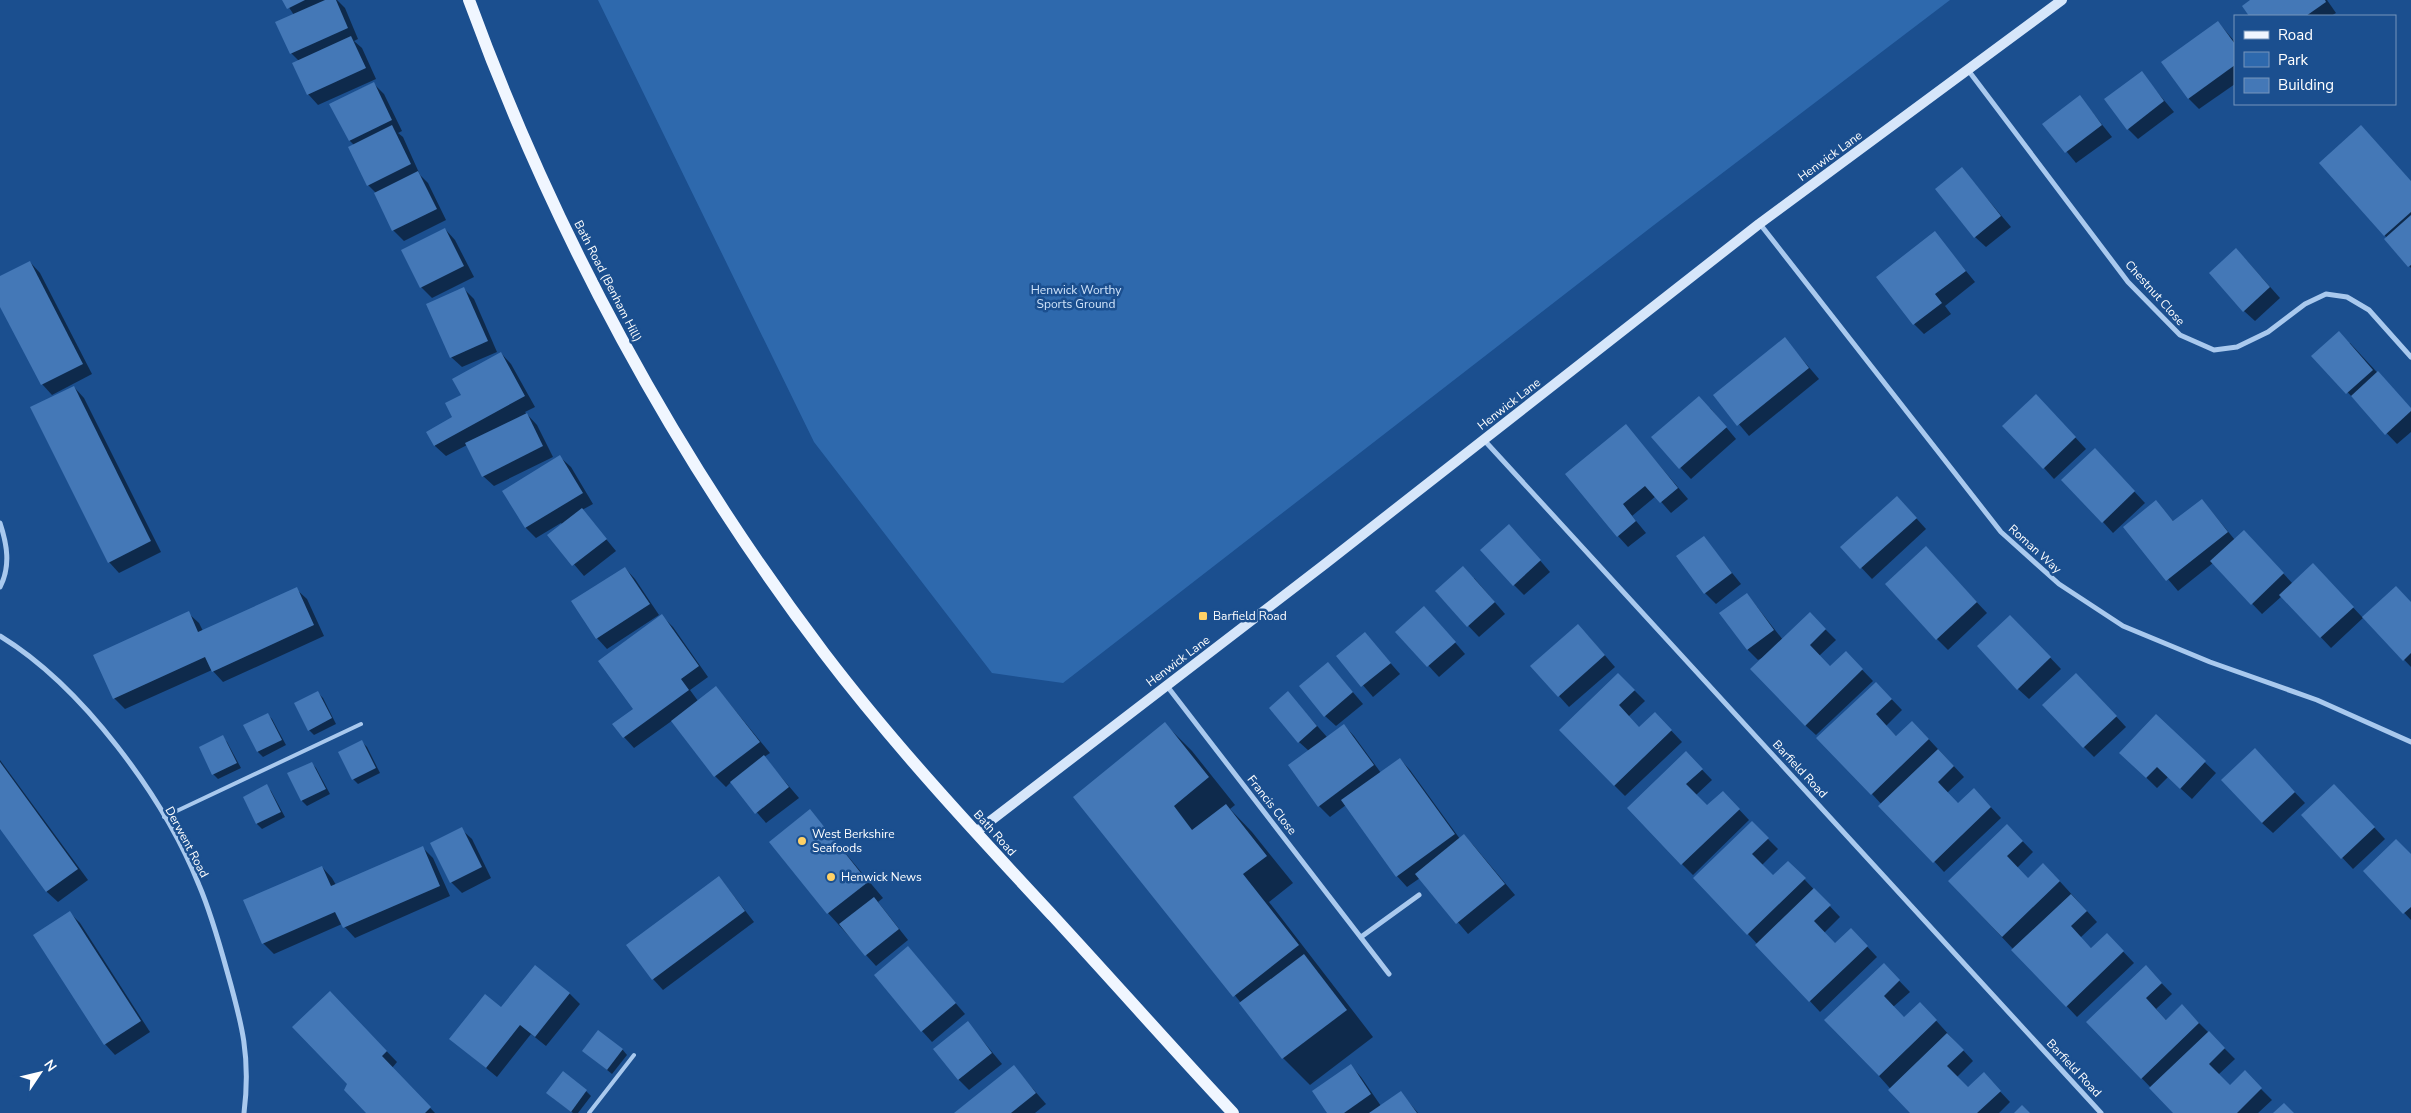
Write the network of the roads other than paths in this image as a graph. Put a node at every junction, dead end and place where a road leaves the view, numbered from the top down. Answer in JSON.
{"nodes":[{"id":1,"x":469,"y":0,"type":"edge"},
{"id":2,"x":2062,"y":0,"type":"edge"},
{"id":3,"x":1968,"y":70,"type":"junction"},
{"id":4,"x":1759,"y":224,"type":"junction"},
{"id":5,"x":2411,"y":357,"type":"edge"},
{"id":6,"x":1484,"y":440,"type":"junction"},
{"id":7,"x":0,"y":523,"type":"edge"},
{"id":8,"x":755,"y":557,"type":"joint"},
{"id":9,"x":0,"y":587,"type":"edge"},
{"id":10,"x":0,"y":636,"type":"edge"},
{"id":11,"x":1167,"y":685,"type":"junction"},
{"id":12,"x":362,"y":724,"type":"dead end"},
{"id":13,"x":2411,"y":742,"type":"edge"},
{"id":14,"x":164,"y":817,"type":"junction"},
{"id":15,"x":976,"y":832,"type":"junction"},
{"id":16,"x":1419,"y":895,"type":"dead end"},
{"id":17,"x":1361,"y":937,"type":"junction"},
{"id":18,"x":1389,"y":974,"type":"dead end"},
{"id":19,"x":634,"y":1055,"type":"dead end"},
{"id":20,"x":244,"y":1113,"type":"edge"},
{"id":21,"x":589,"y":1113,"type":"edge"},
{"id":22,"x":1233,"y":1113,"type":"edge"},
{"id":23,"x":2101,"y":1113,"type":"edge"}],
"edges":[{"from":1,"to":8,"type":"main road","name":"Bath Road (Benham Hill)"},
{"from":2,"to":3,"type":"street","name":"Henwick Lane"},
{"from":3,"to":4,"type":"street","name":"Henwick Lane"},
{"from":3,"to":5,"type":"street","name":"Chestnut Close"},
{"from":4,"to":6,"type":"street","name":"Henwick Lane"},
{"from":4,"to":13,"type":"street","name":"Roman Way"},
{"from":6,"to":11,"type":"street","name":"Henwick Lane"},
{"from":6,"to":23,"type":"street","name":"Barfield Road"},
{"from":7,"to":9,"type":"street"},
{"from":8,"to":15,"type":"main road","name":"Bath Road"},
{"from":10,"to":14,"type":"street","name":"Derwent Road"},
{"from":11,"to":15,"type":"street","name":"Henwick Lane"},
{"from":11,"to":17,"type":"street","name":"Francis Close"},
{"from":12,"to":14,"type":"lane"},
{"from":14,"to":20,"type":"street","name":"Derwent Road"},
{"from":15,"to":22,"type":"main road","name":"Bath Road"},
{"from":16,"to":17,"type":"street"},
{"from":17,"to":18,"type":"street","name":"Francis Close"},
{"from":19,"to":21,"type":"lane"}]}
